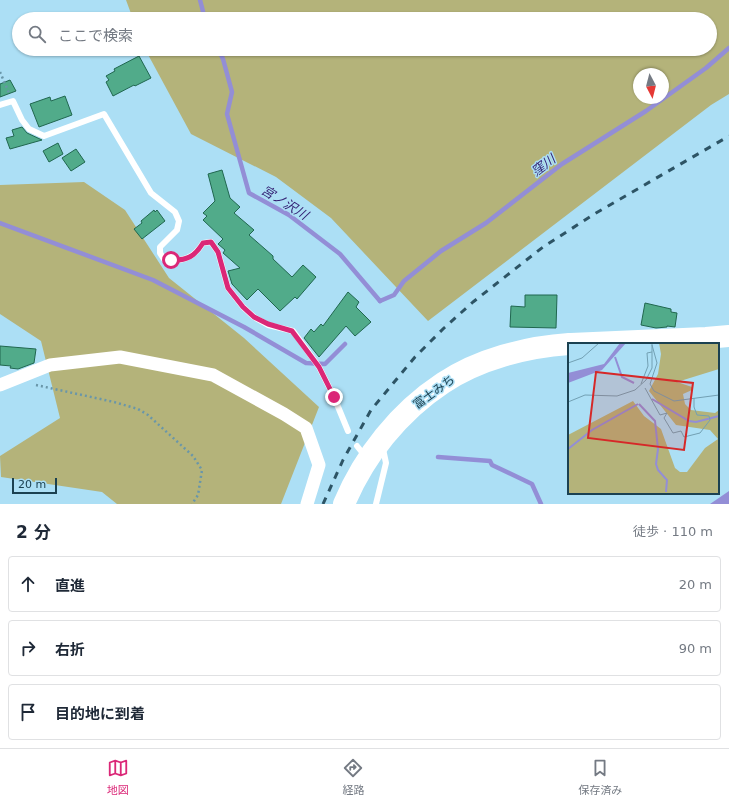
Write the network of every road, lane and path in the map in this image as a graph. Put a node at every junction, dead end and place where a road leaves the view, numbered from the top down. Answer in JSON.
{"nodes":[{"id":1,"x":0,"y":72,"type":"edge"},
{"id":2,"x":13,"y":101,"type":"junction"},
{"id":3,"x":0,"y":105,"type":"edge"},
{"id":4,"x":729,"y":336,"type":"edge"},
{"id":5,"x":596,"y":343,"type":"edge"},
{"id":6,"x":568,"y":344,"type":"edge"},
{"id":7,"x":14,"y":379,"type":"junction"},
{"id":8,"x":0,"y":385,"type":"edge"},
{"id":9,"x":348,"y":431,"type":"dead end"},
{"id":10,"x":368,"y":449,"type":"junction"},
{"id":11,"x":192,"y":504,"type":"edge"},
{"id":12,"x":308,"y":504,"type":"edge"},
{"id":13,"x":344,"y":504,"type":"edge"},
{"id":14,"x":376,"y":504,"type":"edge"}],
"edges":[{"from":1,"to":2,"type":"path"},
{"from":2,"to":3,"type":"lane"},
{"from":2,"to":9,"type":"lane"},
{"from":4,"to":5,"type":"highway","name":"富士みち"},
{"from":6,"to":10,"type":"highway","name":"富士みち"},
{"from":7,"to":8,"type":"street"},
{"from":7,"to":11,"type":"path"},
{"from":7,"to":12,"type":"street"},
{"from":10,"to":13,"type":"highway","name":"富士みち"},
{"from":10,"to":14,"type":"lane"}]}
